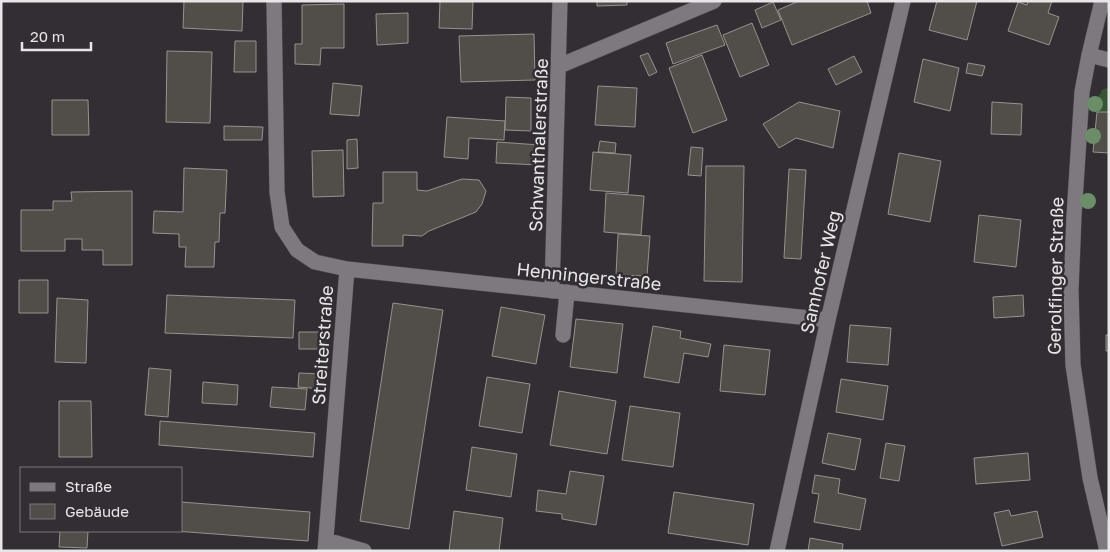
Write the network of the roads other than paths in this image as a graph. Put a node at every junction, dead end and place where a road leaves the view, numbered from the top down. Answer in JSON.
{"nodes":[{"id":1,"x":274,"y":1,"type":"edge"},
{"id":2,"x":560,"y":1,"type":"edge"},
{"id":3,"x":714,"y":1,"type":"edge"},
{"id":4,"x":902,"y":1,"type":"edge"},
{"id":5,"x":1102,"y":1,"type":"edge"},
{"id":6,"x":1089,"y":55,"type":"junction"},
{"id":7,"x":1109,"y":60,"type":"edge"},
{"id":8,"x":559,"y":66,"type":"junction"},
{"id":9,"x":347,"y":269,"type":"junction"},
{"id":10,"x":552,"y":291,"type":"junction"},
{"id":11,"x":568,"y":292,"type":"junction"},
{"id":12,"x":828,"y":320,"type":"junction"},
{"id":13,"x":563,"y":335,"type":"dead end"},
{"id":14,"x":326,"y":546,"type":"edge"},
{"id":15,"x":364,"y":551,"type":"edge"},
{"id":16,"x":776,"y":551,"type":"edge"},
{"id":17,"x":1107,"y":551,"type":"edge"}],
"edges":[{"from":1,"to":9,"type":"street","name":"Streiterstraße"},
{"from":2,"to":8,"type":"street","name":"Schwanthalerstraße"},
{"from":3,"to":8,"type":"street"},
{"from":4,"to":12,"type":"street","name":"Samhofer Weg"},
{"from":5,"to":6,"type":"street","name":"Gerolfinger Straße"},
{"from":6,"to":7,"type":"street"},
{"from":6,"to":17,"type":"street","name":"Gerolfinger Straße"},
{"from":8,"to":10,"type":"street","name":"Schwanthalerstraße"},
{"from":9,"to":10,"type":"street","name":"Henningerstraße"},
{"from":9,"to":14,"type":"street","name":"Streiterstraße"},
{"from":10,"to":11,"type":"street","name":"Henningerstraße"},
{"from":11,"to":12,"type":"street","name":"Henningerstraße"},
{"from":11,"to":13,"type":"street"},
{"from":12,"to":16,"type":"street","name":"Samhofer Weg"},
{"from":14,"to":15,"type":"street"}]}
